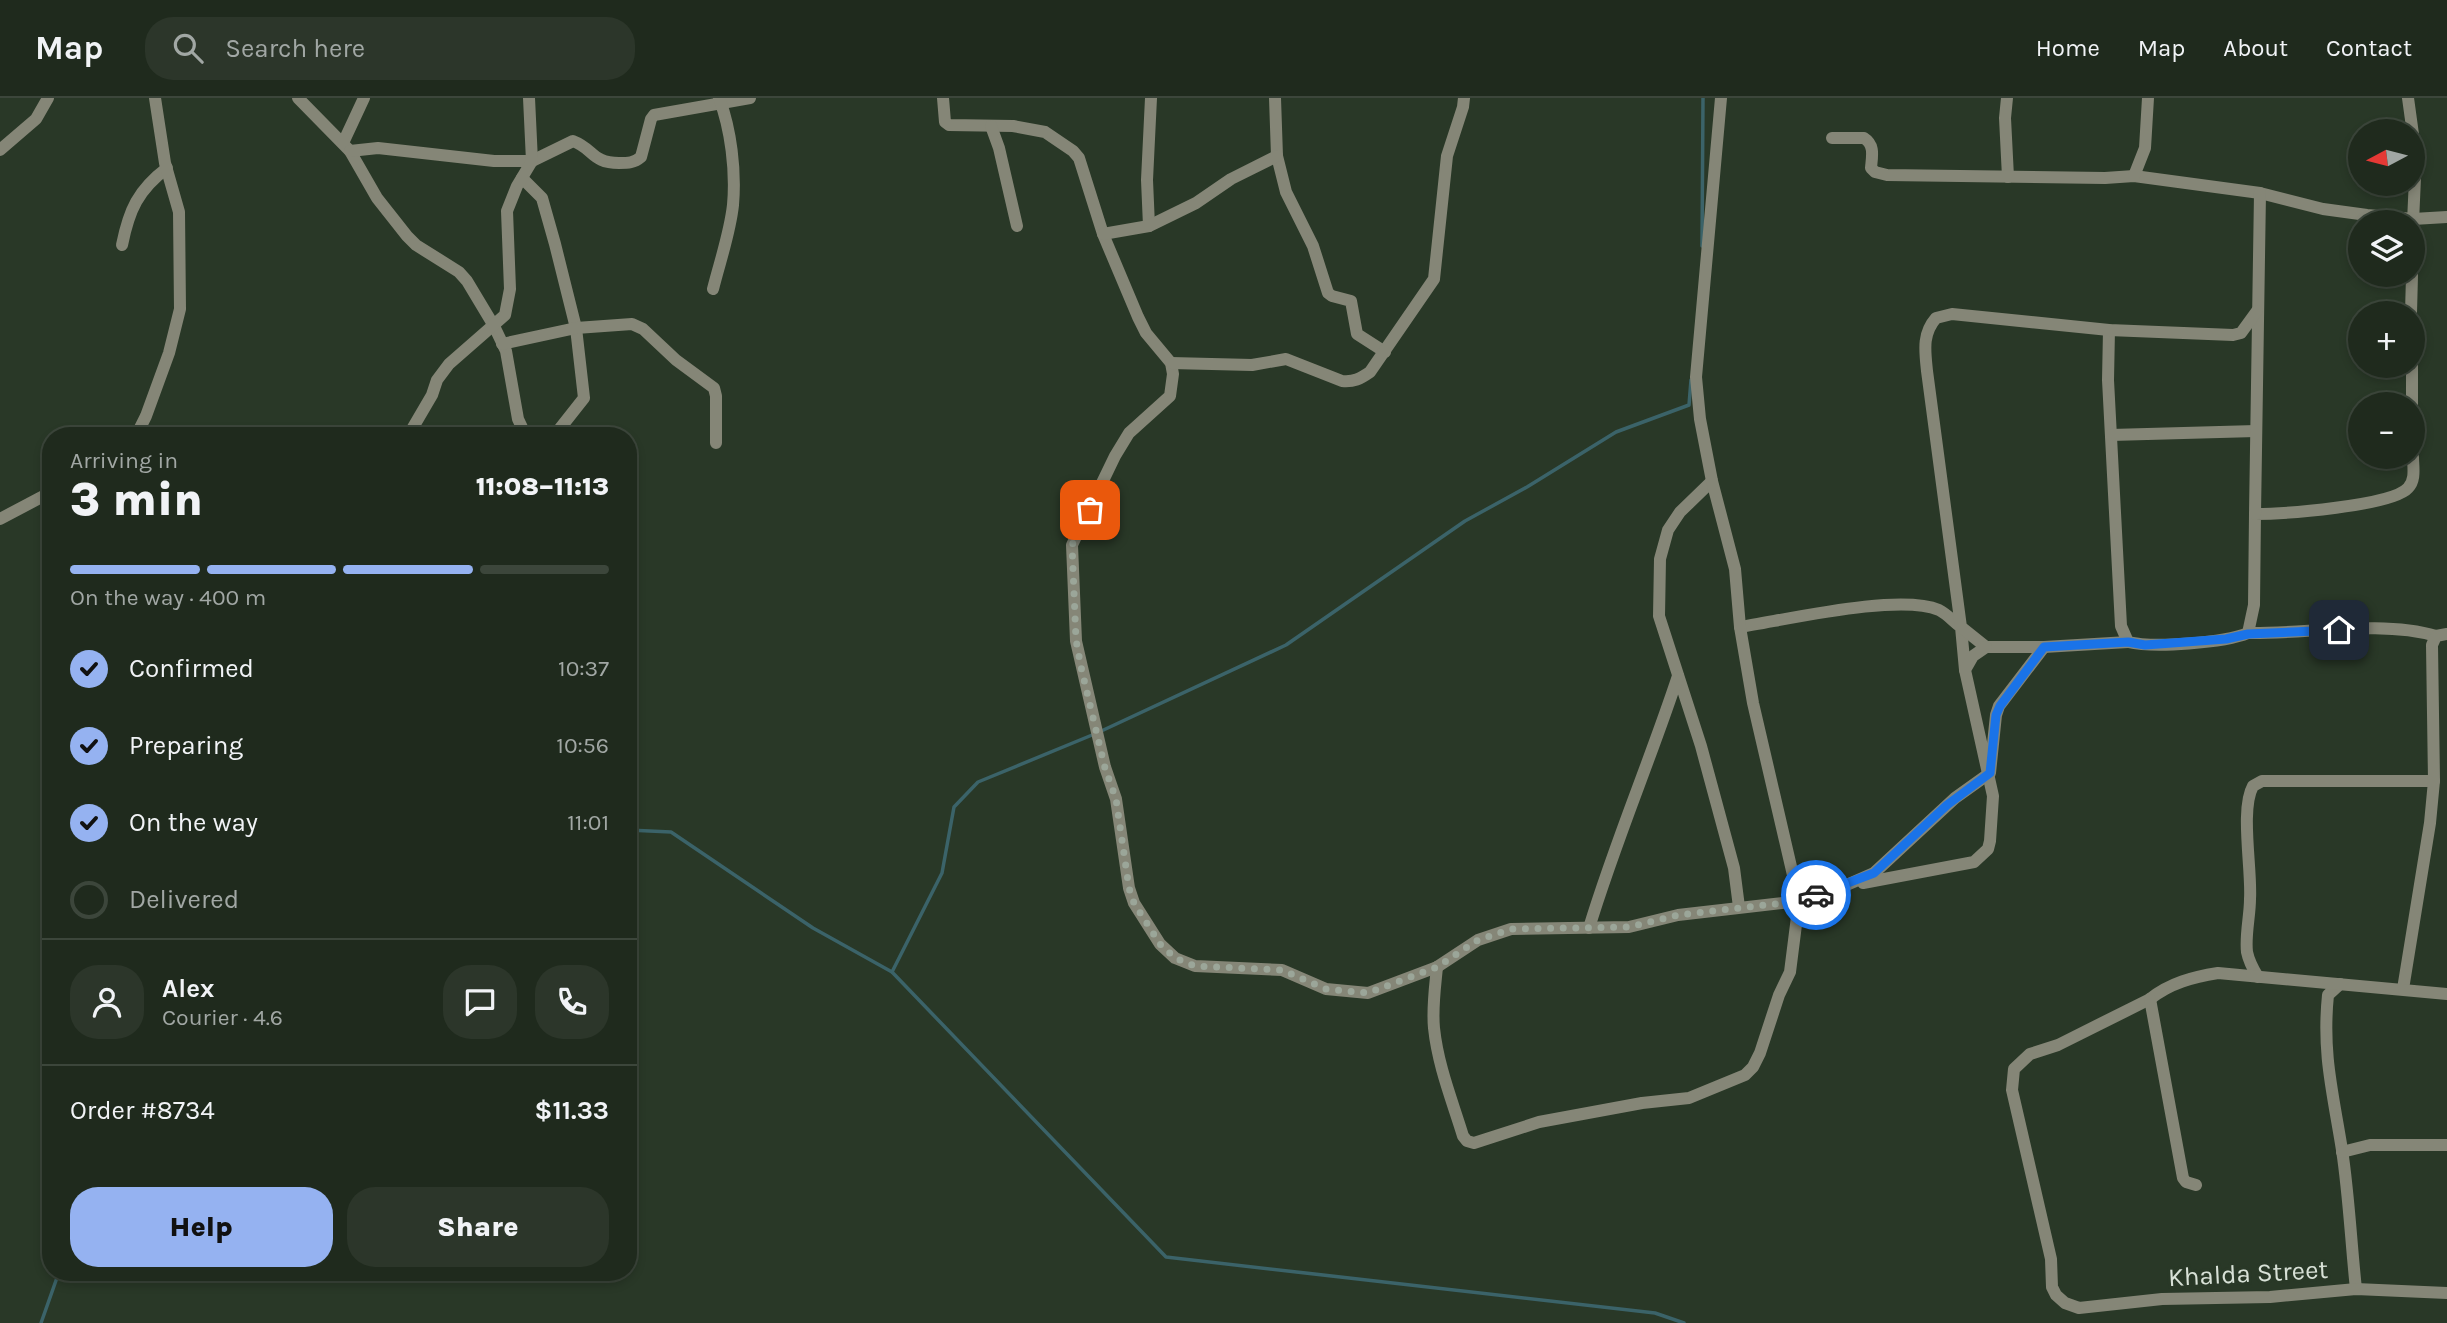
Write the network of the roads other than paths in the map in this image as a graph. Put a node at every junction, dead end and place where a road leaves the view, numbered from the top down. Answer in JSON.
{"nodes":[{"id":1,"x":47,"y":98,"type":"edge"},
{"id":2,"x":155,"y":98,"type":"edge"},
{"id":3,"x":298,"y":98,"type":"edge"},
{"id":4,"x":364,"y":98,"type":"edge"},
{"id":5,"x":528,"y":98,"type":"edge"},
{"id":6,"x":750,"y":98,"type":"edge"},
{"id":7,"x":943,"y":98,"type":"edge"},
{"id":8,"x":1151,"y":98,"type":"edge"},
{"id":9,"x":1275,"y":98,"type":"edge"},
{"id":10,"x":1464,"y":98,"type":"edge"},
{"id":11,"x":1721,"y":98,"type":"edge"},
{"id":12,"x":2007,"y":98,"type":"edge"},
{"id":13,"x":2148,"y":98,"type":"edge"},
{"id":14,"x":2409,"y":98,"type":"edge"},
{"id":15,"x":720,"y":101,"type":"edge"},
{"id":16,"x":991,"y":126,"type":"junction"},
{"id":17,"x":1832,"y":138,"type":"dead end"},
{"id":18,"x":346,"y":147,"type":"junction"},
{"id":19,"x":0,"y":150,"type":"edge"},
{"id":20,"x":1277,"y":156,"type":"junction"},
{"id":21,"x":532,"y":161,"type":"junction"},
{"id":22,"x":167,"y":168,"type":"junction"},
{"id":23,"x":2134,"y":176,"type":"junction"},
{"id":24,"x":2008,"y":177,"type":"junction"},
{"id":25,"x":522,"y":178,"type":"junction"},
{"id":26,"x":2260,"y":193,"type":"junction"},
{"id":27,"x":2414,"y":210,"type":"edge"},
{"id":28,"x":2348,"y":212,"type":"edge"},
{"id":29,"x":2447,"y":217,"type":"edge"},
{"id":30,"x":2425,"y":220,"type":"edge"},
{"id":31,"x":1017,"y":226,"type":"dead end"},
{"id":32,"x":1149,"y":226,"type":"junction"},
{"id":33,"x":1103,"y":234,"type":"junction"},
{"id":34,"x":122,"y":245,"type":"dead end"},
{"id":35,"x":713,"y":289,"type":"dead end"},
{"id":36,"x":2257,"y":312,"type":"junction"},
{"id":37,"x":494,"y":326,"type":"junction"},
{"id":38,"x":576,"y":328,"type":"junction"},
{"id":39,"x":2109,"y":330,"type":"junction"},
{"id":40,"x":502,"y":344,"type":"junction"},
{"id":41,"x":1385,"y":352,"type":"junction"},
{"id":42,"x":1171,"y":363,"type":"junction"},
{"id":43,"x":140,"y":427,"type":"edge"},
{"id":44,"x":413,"y":427,"type":"edge"},
{"id":45,"x":522,"y":427,"type":"edge"},
{"id":46,"x":561,"y":427,"type":"edge"},
{"id":47,"x":2256,"y":431,"type":"junction"},
{"id":48,"x":2111,"y":435,"type":"junction"},
{"id":49,"x":716,"y":443,"type":"dead end"},
{"id":50,"x":2413,"y":469,"type":"edge"},
{"id":51,"x":1712,"y":481,"type":"junction"},
{"id":52,"x":42,"y":497,"type":"edge"},
{"id":53,"x":2255,"y":514,"type":"junction"},
{"id":54,"x":0,"y":519,"type":"edge"},
{"id":55,"x":1740,"y":627,"type":"junction"},
{"id":56,"x":1961,"y":627,"type":"junction"},
{"id":57,"x":2248,"y":634,"type":"junction"},
{"id":58,"x":2441,"y":635,"type":"edge"},
{"id":59,"x":2128,"y":642,"type":"junction"},
{"id":60,"x":1986,"y":647,"type":"junction"},
{"id":61,"x":2044,"y":647,"type":"junction"},
{"id":62,"x":1965,"y":670,"type":"junction"},
{"id":63,"x":1678,"y":676,"type":"junction"},
{"id":64,"x":1990,"y":773,"type":"junction"},
{"id":65,"x":2434,"y":780,"type":"junction"},
{"id":66,"x":1842,"y":887,"type":"junction"},
{"id":67,"x":1799,"y":901,"type":"junction"},
{"id":68,"x":1739,"y":907,"type":"junction"},
{"id":69,"x":1589,"y":928,"type":"junction"},
{"id":70,"x":1437,"y":967,"type":"junction"},
{"id":71,"x":2258,"y":977,"type":"junction"},
{"id":72,"x":2340,"y":984,"type":"junction"},
{"id":73,"x":2403,"y":989,"type":"junction"},
{"id":74,"x":2447,"y":994,"type":"edge"},
{"id":75,"x":2150,"y":999,"type":"junction"},
{"id":76,"x":2447,"y":1145,"type":"edge"},
{"id":77,"x":2342,"y":1152,"type":"junction"},
{"id":78,"x":2196,"y":1185,"type":"dead end"},
{"id":79,"x":2356,"y":1289,"type":"junction"},
{"id":80,"x":2447,"y":1293,"type":"edge"}],
"edges":[{"from":1,"to":19,"type":"street"},
{"from":2,"to":22,"type":"street"},
{"from":3,"to":18,"type":"street"},
{"from":4,"to":18,"type":"street"},
{"from":5,"to":21,"type":"street"},
{"from":6,"to":15,"type":"street"},
{"from":7,"to":16,"type":"street"},
{"from":8,"to":32,"type":"street"},
{"from":9,"to":20,"type":"street"},
{"from":10,"to":41,"type":"street"},
{"from":11,"to":51,"type":"street"},
{"from":12,"to":24,"type":"street"},
{"from":13,"to":23,"type":"street"},
{"from":14,"to":27,"type":"street"},
{"from":15,"to":21,"type":"street"},
{"from":15,"to":35,"type":"street"},
{"from":16,"to":31,"type":"street"},
{"from":16,"to":33,"type":"street"},
{"from":17,"to":24,"type":"street"},
{"from":18,"to":21,"type":"street"},
{"from":18,"to":37,"type":"street"},
{"from":20,"to":32,"type":"street"},
{"from":20,"to":41,"type":"street"},
{"from":21,"to":25,"type":"street"},
{"from":22,"to":34,"type":"street"},
{"from":22,"to":43,"type":"street"},
{"from":23,"to":24,"type":"street"},
{"from":23,"to":26,"type":"street"},
{"from":25,"to":37,"type":"street"},
{"from":25,"to":38,"type":"street"},
{"from":26,"to":28,"type":"street"},
{"from":26,"to":36,"type":"street"},
{"from":29,"to":30,"type":"street"},
{"from":32,"to":33,"type":"street"},
{"from":33,"to":42,"type":"street"},
{"from":36,"to":39,"type":"street"},
{"from":36,"to":47,"type":"street"},
{"from":37,"to":40,"type":"street"},
{"from":37,"to":44,"type":"street"},
{"from":38,"to":40,"type":"street"},
{"from":38,"to":46,"type":"street"},
{"from":38,"to":49,"type":"street"},
{"from":39,"to":48,"type":"street"},
{"from":39,"to":56,"type":"street"},
{"from":40,"to":45,"type":"street"},
{"from":41,"to":42,"type":"street"},
{"from":42,"to":70,"type":"street"},
{"from":47,"to":48,"type":"street"},
{"from":47,"to":53,"type":"street"},
{"from":48,"to":59,"type":"street"},
{"from":50,"to":53,"type":"street"},
{"from":51,"to":55,"type":"street"},
{"from":51,"to":63,"type":"street"},
{"from":52,"to":54,"type":"street"},
{"from":53,"to":57,"type":"street"},
{"from":55,"to":56,"type":"street"},
{"from":55,"to":67,"type":"street"},
{"from":56,"to":60,"type":"street"},
{"from":56,"to":62,"type":"street"},
{"from":57,"to":58,"type":"street"},
{"from":57,"to":59,"type":"street"},
{"from":58,"to":65,"type":"street"},
{"from":59,"to":61,"type":"street"},
{"from":60,"to":61,"type":"street"},
{"from":60,"to":62,"type":"street"},
{"from":61,"to":64,"type":"street"},
{"from":62,"to":64,"type":"street"},
{"from":63,"to":68,"type":"street"},
{"from":63,"to":69,"type":"street"},
{"from":64,"to":66,"type":"street"},
{"from":64,"to":66,"type":"street"},
{"from":65,"to":71,"type":"street"},
{"from":65,"to":73,"type":"street"},
{"from":66,"to":67,"type":"street"},
{"from":67,"to":68,"type":"street"},
{"from":67,"to":70,"type":"street"},
{"from":68,"to":69,"type":"street"},
{"from":69,"to":70,"type":"street"},
{"from":71,"to":72,"type":"street"},
{"from":71,"to":75,"type":"street"},
{"from":72,"to":73,"type":"street"},
{"from":72,"to":77,"type":"street"},
{"from":73,"to":74,"type":"street"},
{"from":75,"to":78,"type":"street"},
{"from":75,"to":79,"type":"street","name":"Khalda Street"},
{"from":76,"to":77,"type":"street"},
{"from":77,"to":79,"type":"street"},
{"from":79,"to":80,"type":"street","name":"Khalda Street"}]}
